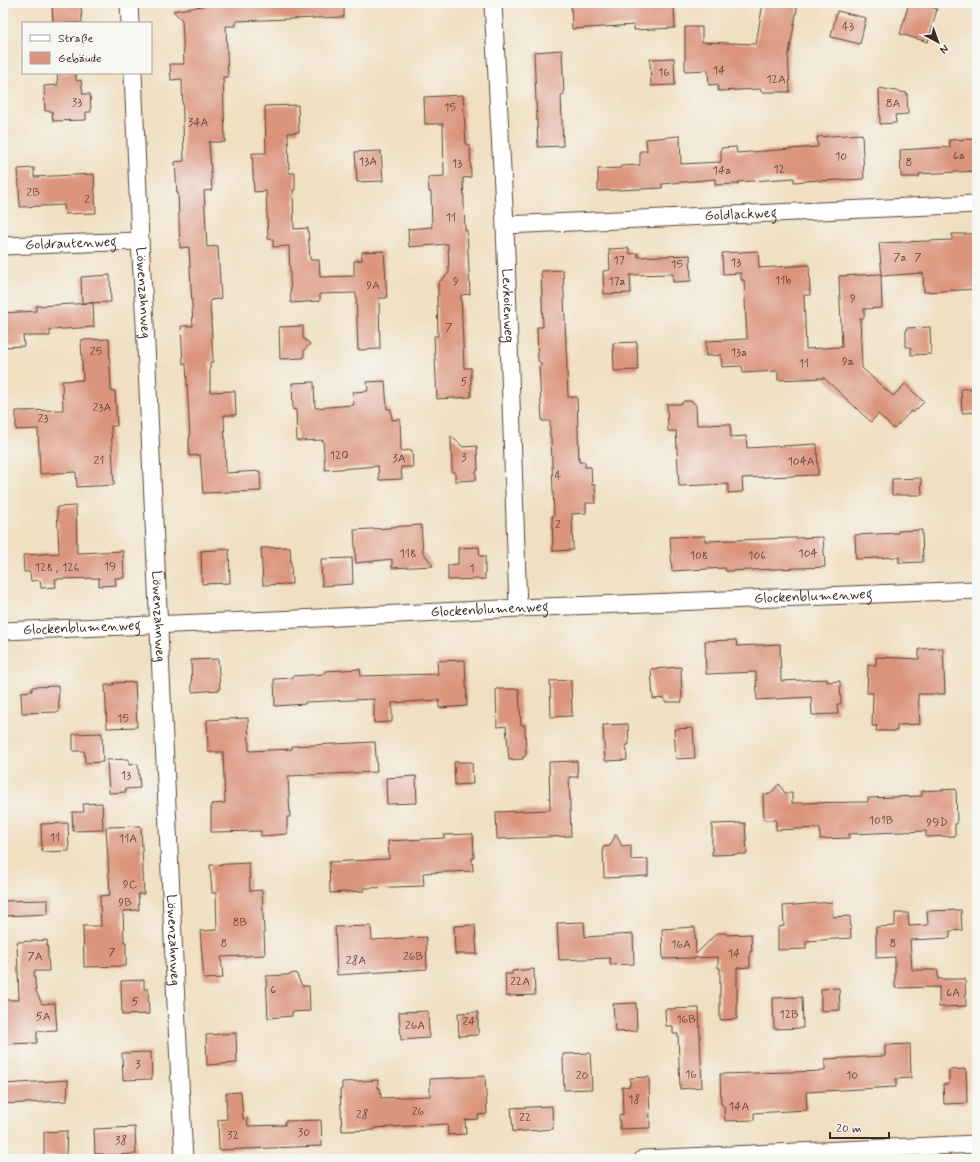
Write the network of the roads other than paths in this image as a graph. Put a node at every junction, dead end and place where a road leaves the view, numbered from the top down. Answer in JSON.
{"nodes":[{"id":1,"x":129,"y":3,"type":"edge"},
{"id":2,"x":494,"y":3,"type":"edge"},
{"id":3,"x":130,"y":22,"type":"edge"},
{"id":4,"x":133,"y":74,"type":"edge"},
{"id":5,"x":977,"y":204,"type":"edge"},
{"id":6,"x":505,"y":224,"type":"junction"},
{"id":7,"x":140,"y":241,"type":"junction"},
{"id":8,"x":3,"y":246,"type":"edge"},
{"id":9,"x":977,"y":590,"type":"edge"},
{"id":10,"x":518,"y":608,"type":"junction"},
{"id":11,"x":158,"y":624,"type":"junction"},
{"id":12,"x":3,"y":631,"type":"edge"},
{"id":13,"x":977,"y":1144,"type":"edge"},
{"id":14,"x":184,"y":1159,"type":"edge"},
{"id":15,"x":643,"y":1159,"type":"edge"}],
"edges":[{"from":1,"to":3,"type":"street"},
{"from":2,"to":6,"type":"street","name":"Levkoienweg"},
{"from":4,"to":7,"type":"street","name":"Löwenzahnweg"},
{"from":5,"to":6,"type":"street","name":"Goldlackweg"},
{"from":6,"to":10,"type":"street","name":"Levkoienweg"},
{"from":7,"to":8,"type":"street","name":"Goldrautenweg"},
{"from":7,"to":11,"type":"street","name":"Löwenzahnweg"},
{"from":9,"to":10,"type":"street","name":"Glockenblumenweg"},
{"from":10,"to":11,"type":"street","name":"Glockenblumenweg"},
{"from":11,"to":12,"type":"street","name":"Glockenblumenweg"},
{"from":11,"to":14,"type":"street","name":"Löwenzahnweg"},
{"from":13,"to":15,"type":"street"}]}
